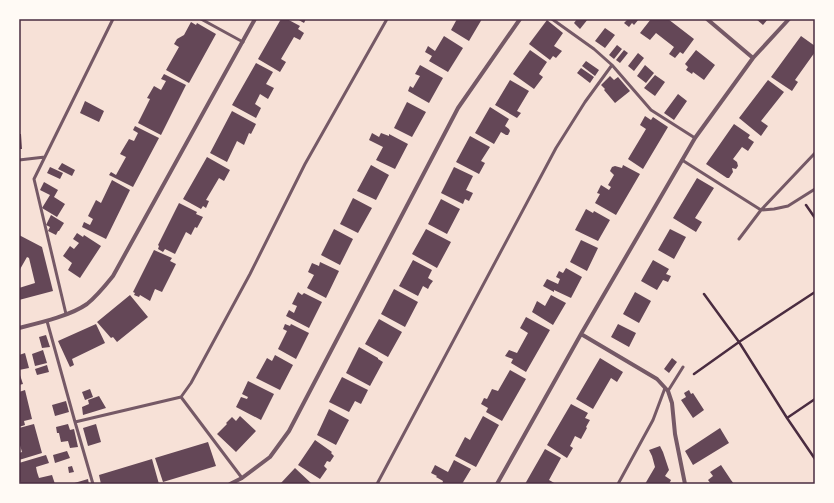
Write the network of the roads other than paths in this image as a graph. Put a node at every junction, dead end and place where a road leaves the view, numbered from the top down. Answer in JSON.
{"nodes":[{"id":1,"x":113,"y":19,"type":"edge"},
{"id":2,"x":201,"y":19,"type":"edge"},
{"id":3,"x":256,"y":19,"type":"edge"},
{"id":4,"x":387,"y":19,"type":"edge"},
{"id":5,"x":520,"y":19,"type":"edge"},
{"id":6,"x":552,"y":19,"type":"edge"},
{"id":7,"x":707,"y":19,"type":"edge"},
{"id":8,"x":790,"y":19,"type":"edge"},
{"id":9,"x":243,"y":42,"type":"junction"},
{"id":10,"x":753,"y":58,"type":"junction"},
{"id":11,"x":612,"y":65,"type":"junction"},
{"id":12,"x":695,"y":138,"type":"junction"},
{"id":13,"x":815,"y":153,"type":"edge"},
{"id":14,"x":45,"y":157,"type":"junction"},
{"id":15,"x":19,"y":160,"type":"edge"},
{"id":16,"x":682,"y":160,"type":"junction"},
{"id":17,"x":815,"y":189,"type":"edge"},
{"id":18,"x":761,"y":210,"type":"junction"},
{"id":19,"x":739,"y":240,"type":"dead end"},
{"id":20,"x":66,"y":314,"type":"junction"},
{"id":21,"x":47,"y":321,"type":"junction"},
{"id":22,"x":19,"y":328,"type":"edge"},
{"id":23,"x":581,"y":334,"type":"junction"},
{"id":24,"x":683,"y":367,"type":"dead end"},
{"id":25,"x":666,"y":389,"type":"junction"},
{"id":26,"x":181,"y":397,"type":"junction"},
{"id":27,"x":75,"y":422,"type":"junction"},
{"id":28,"x":242,"y":478,"type":"junction"},
{"id":29,"x":93,"y":484,"type":"edge"},
{"id":30,"x":230,"y":484,"type":"edge"},
{"id":31,"x":377,"y":484,"type":"edge"},
{"id":32,"x":497,"y":484,"type":"edge"},
{"id":33,"x":618,"y":484,"type":"edge"},
{"id":34,"x":685,"y":484,"type":"edge"}],
"edges":[{"from":1,"to":14,"type":"lane"},
{"from":2,"to":9,"type":"lane"},
{"from":3,"to":9,"type":"street"},
{"from":4,"to":26,"type":"lane"},
{"from":5,"to":28,"type":"street"},
{"from":6,"to":11,"type":"lane"},
{"from":7,"to":10,"type":"street"},
{"from":8,"to":10,"type":"street"},
{"from":9,"to":20,"type":"street"},
{"from":10,"to":12,"type":"street"},
{"from":11,"to":12,"type":"lane"},
{"from":11,"to":31,"type":"lane"},
{"from":12,"to":16,"type":"street"},
{"from":13,"to":18,"type":"lane"},
{"from":14,"to":15,"type":"lane"},
{"from":14,"to":20,"type":"lane"},
{"from":16,"to":18,"type":"lane"},
{"from":16,"to":23,"type":"street"},
{"from":17,"to":18,"type":"lane"},
{"from":18,"to":19,"type":"lane"},
{"from":20,"to":21,"type":"street"},
{"from":21,"to":22,"type":"street"},
{"from":21,"to":27,"type":"lane"},
{"from":23,"to":25,"type":"street"},
{"from":23,"to":32,"type":"street"},
{"from":24,"to":25,"type":"lane"},
{"from":25,"to":33,"type":"lane"},
{"from":25,"to":34,"type":"street"},
{"from":26,"to":27,"type":"lane"},
{"from":26,"to":28,"type":"lane"},
{"from":27,"to":29,"type":"lane"},
{"from":28,"to":30,"type":"street"}]}
